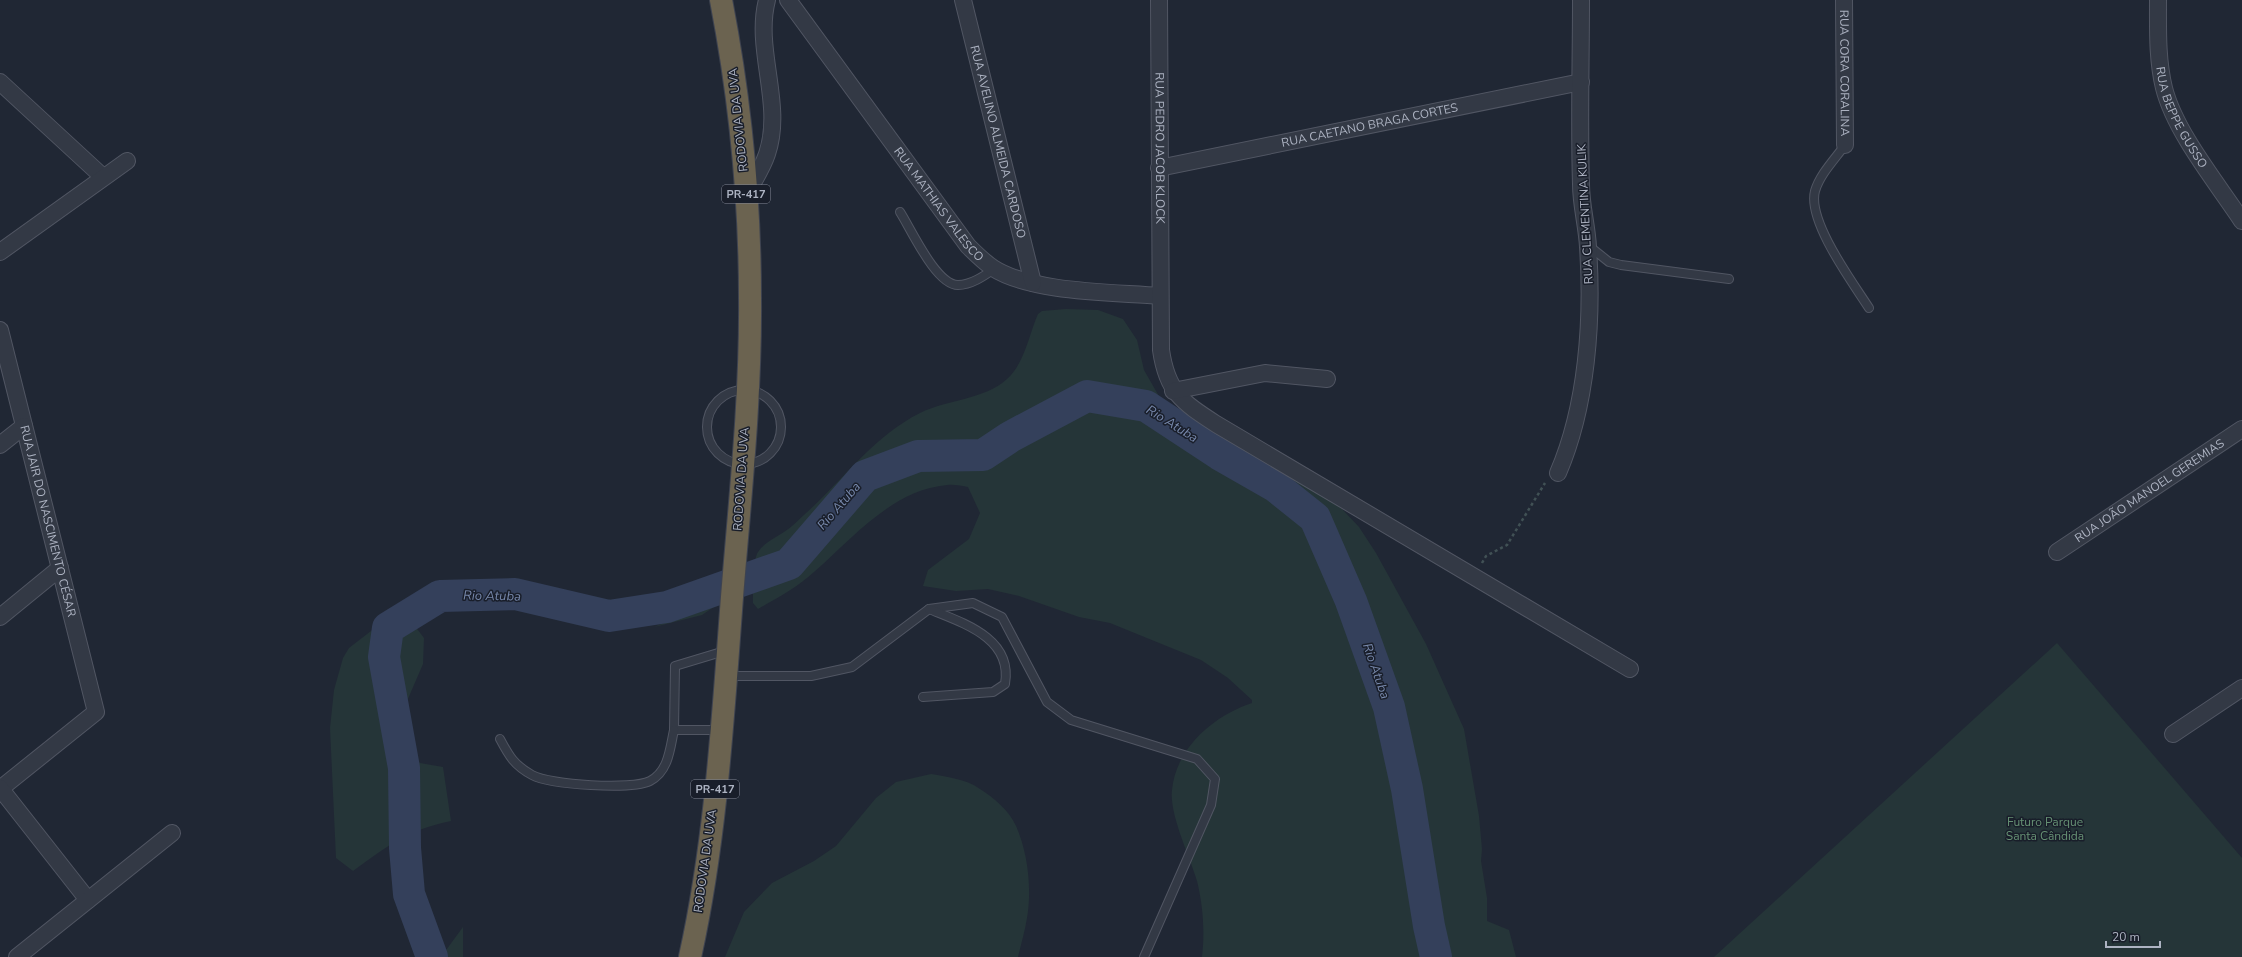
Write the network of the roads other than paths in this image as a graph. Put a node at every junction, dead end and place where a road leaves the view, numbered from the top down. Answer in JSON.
{"nodes":[{"id":1,"x":721,"y":0,"type":"edge"},
{"id":2,"x":767,"y":0,"type":"edge"},
{"id":3,"x":788,"y":0,"type":"edge"},
{"id":4,"x":963,"y":0,"type":"edge"},
{"id":5,"x":1159,"y":0,"type":"edge"},
{"id":6,"x":1581,"y":0,"type":"edge"},
{"id":7,"x":1844,"y":0,"type":"edge"},
{"id":8,"x":2158,"y":0,"type":"edge"},
{"id":9,"x":0,"y":82,"type":"edge"},
{"id":10,"x":1581,"y":82,"type":"junction"},
{"id":11,"x":1845,"y":145,"type":"joint"},
{"id":12,"x":127,"y":161,"type":"dead end"},
{"id":13,"x":1159,"y":168,"type":"junction"},
{"id":14,"x":103,"y":177,"type":"junction"},
{"id":15,"x":746,"y":194,"type":"junction"},
{"id":16,"x":900,"y":212,"type":"dead end"},
{"id":17,"x":2242,"y":221,"type":"edge"},
{"id":18,"x":1588,"y":246,"type":"junction"},
{"id":19,"x":0,"y":252,"type":"edge"},
{"id":20,"x":994,"y":269,"type":"junction"},
{"id":21,"x":1729,"y":279,"type":"dead end"},
{"id":22,"x":1033,"y":283,"type":"junction"},
{"id":23,"x":1160,"y":296,"type":"junction"},
{"id":24,"x":1869,"y":308,"type":"dead end"},
{"id":25,"x":0,"y":330,"type":"edge"},
{"id":26,"x":1327,"y":379,"type":"dead end"},
{"id":27,"x":747,"y":390,"type":"junction"},
{"id":28,"x":1173,"y":391,"type":"junction"},
{"id":29,"x":24,"y":426,"type":"junction"},
{"id":30,"x":2242,"y":429,"type":"edge"},
{"id":31,"x":0,"y":445,"type":"edge"},
{"id":32,"x":743,"y":466,"type":"junction"},
{"id":33,"x":1558,"y":473,"type":"road end"},
{"id":34,"x":2057,"y":552,"type":"dead end"},
{"id":35,"x":60,"y":568,"type":"junction"},
{"id":36,"x":929,"y":609,"type":"junction"},
{"id":37,"x":0,"y":617,"type":"edge"},
{"id":38,"x":728,"y":649,"type":"junction"},
{"id":39,"x":1630,"y":669,"type":"dead end"},
{"id":40,"x":726,"y":676,"type":"junction"},
{"id":41,"x":2242,"y":688,"type":"edge"},
{"id":42,"x":923,"y":697,"type":"dead end"},
{"id":43,"x":674,"y":730,"type":"junction"},
{"id":44,"x":722,"y":730,"type":"junction"},
{"id":45,"x":2173,"y":734,"type":"dead end"},
{"id":46,"x":500,"y":739,"type":"dead end"},
{"id":47,"x":0,"y":788,"type":"edge"},
{"id":48,"x":172,"y":833,"type":"dead end"},
{"id":49,"x":88,"y":900,"type":"junction"},
{"id":50,"x":17,"y":957,"type":"edge"},
{"id":51,"x":690,"y":957,"type":"edge"},
{"id":52,"x":1144,"y":957,"type":"edge"}],
"edges":[{"from":1,"to":15,"type":"highway","name":"RODOVIA DA UVA","number":"PR-417"},
{"from":2,"to":15,"type":"street"},
{"from":3,"to":20,"type":"street","name":"RUA MATHIAS VALESCO"},
{"from":4,"to":22,"type":"street","name":"RUA AVELINO ALMEIDA CARDOSO"},
{"from":5,"to":13,"type":"street","name":"RUA PEDRO JACOB KLOCK"},
{"from":6,"to":10,"type":"street","name":"RUA CLEMENTINA KULIK"},
{"from":7,"to":11,"type":"street","name":"RUA CORA CORALINA"},
{"from":8,"to":17,"type":"street","name":"RUA BEPPE GUSSO"},
{"from":9,"to":14,"type":"street"},
{"from":10,"to":13,"type":"street","name":"RUA CAETANO BRAGA CORTES"},
{"from":10,"to":18,"type":"street","name":"RUA CLEMENTINA KULIK"},
{"from":11,"to":24,"type":"lane"},
{"from":12,"to":14,"type":"street"},
{"from":13,"to":23,"type":"street","name":"RUA PEDRO JACOB KLOCK"},
{"from":14,"to":19,"type":"street"},
{"from":15,"to":27,"type":"highway","name":"RODOVIA DA UVA","number":"PR-417"},
{"from":16,"to":20,"type":"lane"},
{"from":18,"to":21,"type":"lane"},
{"from":18,"to":33,"type":"street","name":"RUA CLEMENTINA KULIK"},
{"from":20,"to":22,"type":"street","name":"RUA MATHIAS VALESCO"},
{"from":22,"to":23,"type":"street","name":"RUA MATHIAS VALESCO"},
{"from":23,"to":28,"type":"street","name":"RUA PEDRO JACOB KLOCK"},
{"from":25,"to":29,"type":"street","name":"RUA JAIR DO NASCIMENTO CÉSAR"},
{"from":26,"to":28,"type":"street"},
{"from":27,"to":32,"type":"highway","name":"RODOVIA DA UVA","number":"PR-417"},
{"from":27,"to":32,"type":"lane"},
{"from":27,"to":32,"type":"lane"},
{"from":28,"to":39,"type":"street"},
{"from":29,"to":31,"type":"street"},
{"from":29,"to":35,"type":"street","name":"RUA JAIR DO NASCIMENTO CÉSAR"},
{"from":30,"to":34,"type":"street","name":"RUA JOÃO MANOEL GEREMIAS"},
{"from":32,"to":38,"type":"highway","name":"RODOVIA DA UVA","number":"PR-417"},
{"from":35,"to":37,"type":"street"},
{"from":35,"to":47,"type":"street","name":"RUA JAIR DO NASCIMENTO CÉSAR"},
{"from":36,"to":40,"type":"lane"},
{"from":36,"to":42,"type":"lane"},
{"from":36,"to":52,"type":"lane"},
{"from":38,"to":40,"type":"highway","name":"RODOVIA DA UVA","number":"PR-417"},
{"from":38,"to":43,"type":"lane"},
{"from":40,"to":44,"type":"highway","name":"RODOVIA DA UVA","number":"PR-417"},
{"from":41,"to":45,"type":"street"},
{"from":43,"to":44,"type":"lane"},
{"from":43,"to":46,"type":"lane"},
{"from":44,"to":51,"type":"highway","name":"RODOVIA DA UVA","number":"PR-417"},
{"from":47,"to":49,"type":"street"},
{"from":48,"to":49,"type":"street"},
{"from":49,"to":50,"type":"street"}]}
